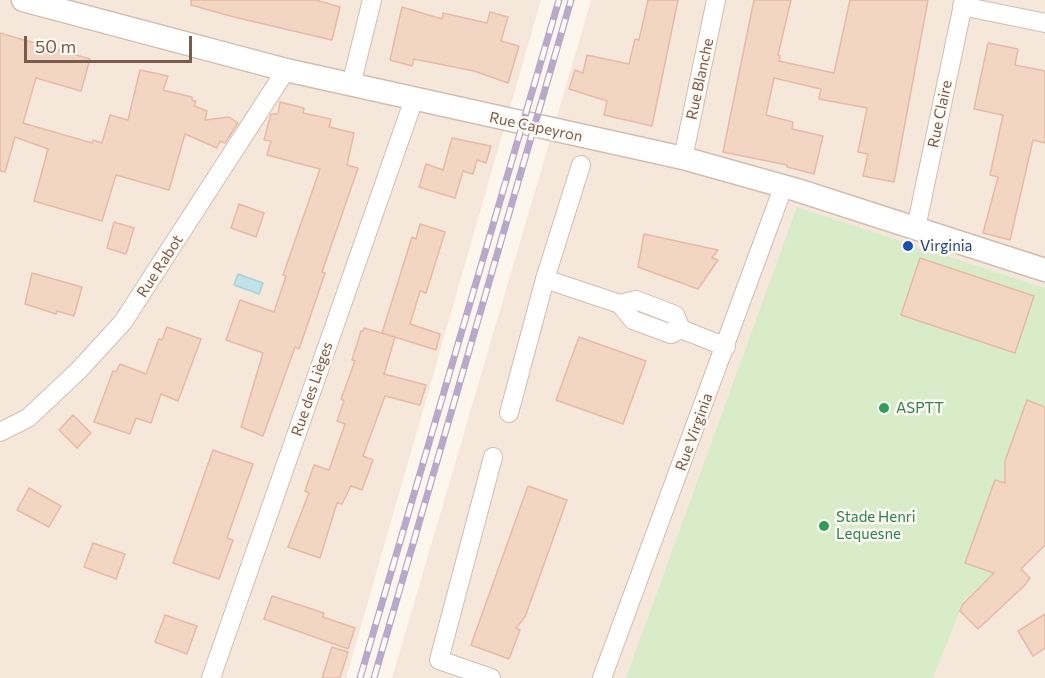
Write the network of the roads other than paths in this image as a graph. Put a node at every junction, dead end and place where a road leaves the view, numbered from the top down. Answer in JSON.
{"nodes":[{"id":1,"x":23,"y":0,"type":"edge"},
{"id":2,"x":372,"y":0,"type":"edge"},
{"id":3,"x":716,"y":0,"type":"edge"},
{"id":4,"x":963,"y":3,"type":"edge"},
{"id":5,"x":1045,"y":23,"type":"edge"},
{"id":6,"x":286,"y":70,"type":"junction"},
{"id":7,"x":351,"y":85,"type":"junction"},
{"id":8,"x":414,"y":99,"type":"junction"},
{"id":9,"x":683,"y":158,"type":"junction"},
{"id":10,"x":581,"y":165,"type":"dead end"},
{"id":11,"x":784,"y":185,"type":"junction"},
{"id":12,"x":916,"y":228,"type":"junction"},
{"id":13,"x":1045,"y":270,"type":"edge"},
{"id":14,"x":545,"y":279,"type":"junction"},
{"id":15,"x":726,"y":347,"type":"junction"},
{"id":16,"x":509,"y":413,"type":"dead end"},
{"id":17,"x":0,"y":432,"type":"edge"},
{"id":18,"x":493,"y":457,"type":"dead end"},
{"id":19,"x":211,"y":678,"type":"edge"},
{"id":20,"x":491,"y":678,"type":"edge"},
{"id":21,"x":602,"y":678,"type":"edge"}],
"edges":[{"from":1,"to":6,"type":"street","name":"Rue Capeyron"},
{"from":2,"to":7,"type":"street"},
{"from":3,"to":9,"type":"street","name":"Rue Blanche"},
{"from":4,"to":5,"type":"street"},
{"from":4,"to":12,"type":"street","name":"Rue Claire"},
{"from":6,"to":7,"type":"street","name":"Rue Capeyron"},
{"from":6,"to":17,"type":"street","name":"Rue Rabot"},
{"from":7,"to":8,"type":"street","name":"Rue Capeyron"},
{"from":8,"to":9,"type":"street","name":"Rue Capeyron"},
{"from":8,"to":19,"type":"street","name":"Rue des Lièges"},
{"from":9,"to":11,"type":"street","name":"Rue Capeyron"},
{"from":10,"to":14,"type":"street"},
{"from":11,"to":12,"type":"street","name":"Rue Capeyron"},
{"from":11,"to":15,"type":"street","name":"Rue Virginia"},
{"from":12,"to":13,"type":"street","name":"Rue Capeyron"},
{"from":14,"to":15,"type":"street"},
{"from":14,"to":16,"type":"street"},
{"from":15,"to":21,"type":"street","name":"Rue Virginia"},
{"from":18,"to":20,"type":"street"}]}
